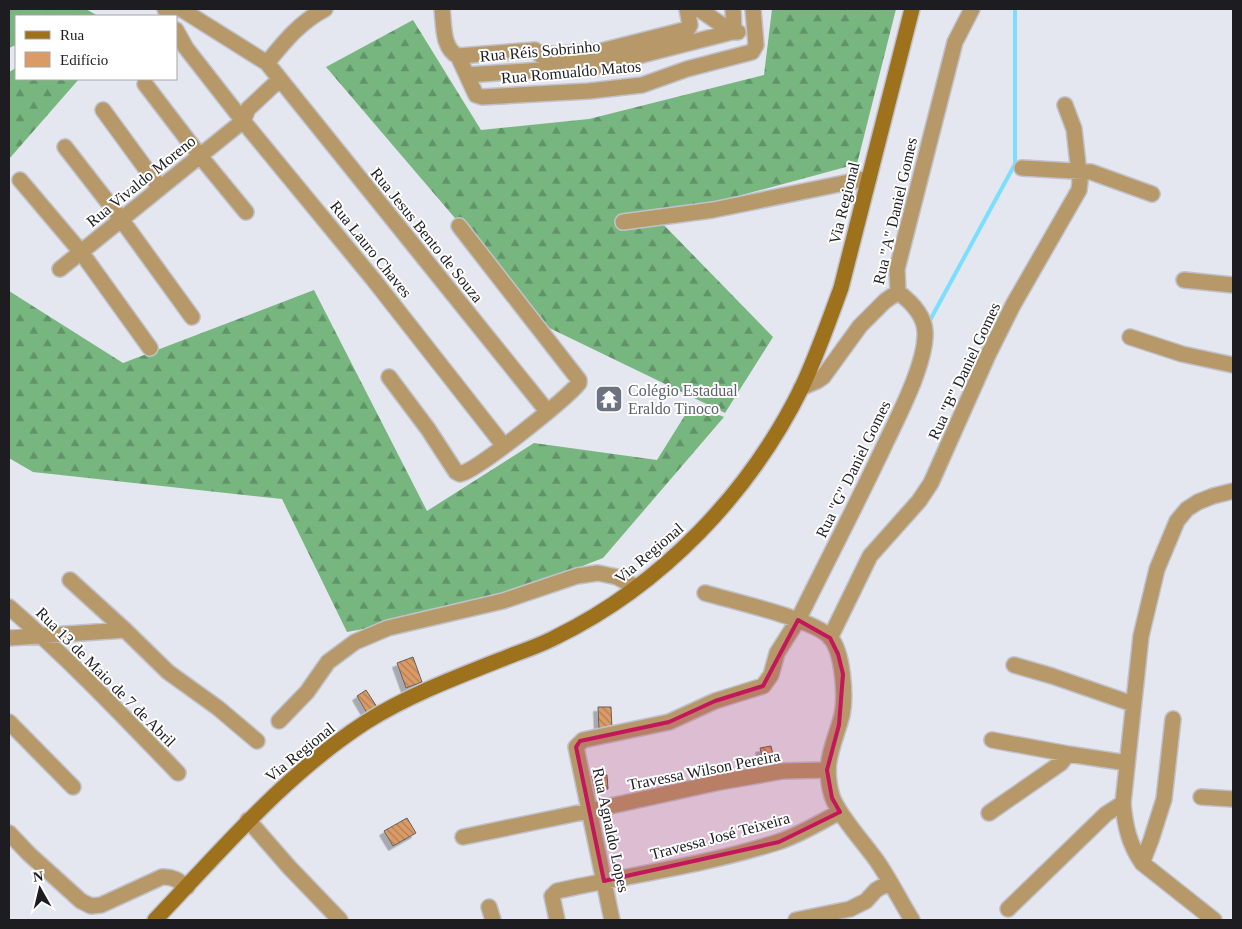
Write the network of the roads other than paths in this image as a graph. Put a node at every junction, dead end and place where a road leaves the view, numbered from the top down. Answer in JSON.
{"nodes":[{"id":1,"x":181,"y":9,"type":"edge"},
{"id":2,"x":325,"y":9,"type":"edge"},
{"id":3,"x":442,"y":9,"type":"edge"},
{"id":4,"x":687,"y":9,"type":"edge"},
{"id":5,"x":699,"y":9,"type":"edge"},
{"id":6,"x":733,"y":9,"type":"edge"},
{"id":7,"x":753,"y":9,"type":"edge"},
{"id":8,"x":912,"y":9,"type":"edge"},
{"id":9,"x":972,"y":9,"type":"edge"},
{"id":10,"x":754,"y":29,"type":"junction"},
{"id":11,"x":733,"y":32,"type":"junction"},
{"id":12,"x":178,"y":34,"type":"edge"},
{"id":13,"x":458,"y":56,"type":"junction"},
{"id":14,"x":267,"y":63,"type":"junction"},
{"id":15,"x":467,"y":75,"type":"junction"},
{"id":16,"x":280,"y":79,"type":"junction"},
{"id":17,"x":145,"y":84,"type":"dead end"},
{"id":18,"x":1065,"y":105,"type":"dead end"},
{"id":19,"x":103,"y":110,"type":"dead end"},
{"id":20,"x":243,"y":121,"type":"junction"},
{"id":21,"x":65,"y":147,"type":"dead end"},
{"id":22,"x":200,"y":156,"type":"junction"},
{"id":23,"x":1022,"y":168,"type":"dead end"},
{"id":24,"x":1079,"y":171,"type":"junction"},
{"id":25,"x":868,"y":178,"type":"junction"},
{"id":26,"x":20,"y":180,"type":"dead end"},
{"id":27,"x":160,"y":188,"type":"junction"},
{"id":28,"x":1152,"y":194,"type":"dead end"},
{"id":29,"x":246,"y":212,"type":"dead end"},
{"id":30,"x":121,"y":219,"type":"junction"},
{"id":31,"x":624,"y":222,"type":"dead end"},
{"id":32,"x":459,"y":226,"type":"dead end"},
{"id":33,"x":80,"y":252,"type":"junction"},
{"id":34,"x":60,"y":269,"type":"dead end"},
{"id":35,"x":1184,"y":280,"type":"dead end"},
{"id":36,"x":1233,"y":285,"type":"edge"},
{"id":37,"x":898,"y":292,"type":"junction"},
{"id":38,"x":192,"y":317,"type":"dead end"},
{"id":39,"x":1130,"y":337,"type":"dead end"},
{"id":40,"x":150,"y":348,"type":"dead end"},
{"id":41,"x":1233,"y":365,"type":"edge"},
{"id":42,"x":389,"y":378,"type":"dead end"},
{"id":43,"x":801,"y":388,"type":"junction"},
{"id":44,"x":547,"y":411,"type":"junction"},
{"id":45,"x":504,"y":446,"type":"junction"},
{"id":46,"x":1233,"y":492,"type":"edge"},
{"id":47,"x":70,"y":580,"type":"dead end"},
{"id":48,"x":636,"y":587,"type":"junction"},
{"id":49,"x":705,"y":593,"type":"dead end"},
{"id":50,"x":9,"y":607,"type":"edge"},
{"id":51,"x":798,"y":620,"type":"junction"},
{"id":52,"x":125,"y":630,"type":"junction"},
{"id":53,"x":43,"y":636,"type":"junction"},
{"id":54,"x":9,"y":638,"type":"edge"},
{"id":55,"x":830,"y":638,"type":"junction"},
{"id":56,"x":1014,"y":666,"type":"dead end"},
{"id":57,"x":1133,"y":704,"type":"junction"},
{"id":58,"x":1173,"y":718,"type":"dead end"},
{"id":59,"x":279,"y":721,"type":"dead end"},
{"id":60,"x":9,"y":722,"type":"edge"},
{"id":61,"x":992,"y":740,"type":"dead end"},
{"id":62,"x":257,"y":741,"type":"dead end"},
{"id":63,"x":576,"y":747,"type":"joint"},
{"id":64,"x":1068,"y":754,"type":"junction"},
{"id":65,"x":1127,"y":763,"type":"junction"},
{"id":66,"x":827,"y":770,"type":"junction"},
{"id":67,"x":178,"y":774,"type":"dead end"},
{"id":68,"x":73,"y":787,"type":"dead end"},
{"id":69,"x":1202,"y":797,"type":"dead end"},
{"id":70,"x":1233,"y":799,"type":"edge"},
{"id":71,"x":1123,"y":803,"type":"junction"},
{"id":72,"x":588,"y":811,"type":"junction"},
{"id":73,"x":840,"y":812,"type":"junction"},
{"id":74,"x":989,"y":813,"type":"dead end"},
{"id":75,"x":248,"y":820,"type":"junction"},
{"id":76,"x":9,"y":833,"type":"edge"},
{"id":77,"x":463,"y":836,"type":"dead end"},
{"id":78,"x":1142,"y":863,"type":"junction"},
{"id":79,"x":604,"y":880,"type":"junction"},
{"id":80,"x":890,"y":882,"type":"junction"},
{"id":81,"x":187,"y":887,"type":"junction"},
{"id":82,"x":1008,"y":909,"type":"dead end"},
{"id":83,"x":155,"y":920,"type":"edge"},
{"id":84,"x":340,"y":920,"type":"edge"},
{"id":85,"x":557,"y":920,"type":"edge"},
{"id":86,"x":612,"y":920,"type":"edge"},
{"id":87,"x":796,"y":920,"type":"edge"},
{"id":88,"x":912,"y":920,"type":"edge"},
{"id":89,"x":1214,"y":920,"type":"edge"}],
"edges":[{"from":1,"to":14,"type":"street","name":"Rua Jesus Bento de Souza"},
{"from":2,"to":14,"type":"street"},
{"from":3,"to":13,"type":"street","name":"Rua Romualdo Matos"},
{"from":4,"to":13,"type":"street"},
{"from":5,"to":11,"type":"street"},
{"from":6,"to":11,"type":"street"},
{"from":7,"to":10,"type":"street"},
{"from":8,"to":25,"type":"main road","name":"Via Regional"},
{"from":9,"to":37,"type":"street","name":"Rua \"A\" Daniel Gomes"},
{"from":10,"to":11,"type":"street","name":"Rua Réis Sobrinho"},
{"from":10,"to":15,"type":"street","name":"Rua Romualdo Matos"},
{"from":11,"to":15,"type":"street","name":"Rua Réis Sobrinho"},
{"from":12,"to":20,"type":"street","name":"Rua Lauro Chaves"},
{"from":13,"to":15,"type":"street","name":"Rua Romualdo Matos"},
{"from":14,"to":16,"type":"street","name":"Rua Jesus Bento de Souza"},
{"from":16,"to":20,"type":"street"},
{"from":16,"to":44,"type":"street","name":"Rua Jesus Bento de Souza"},
{"from":17,"to":22,"type":"street"},
{"from":18,"to":24,"type":"street","name":"Rua \"B\" Daniel Gomes"},
{"from":19,"to":27,"type":"street"},
{"from":20,"to":22,"type":"street","name":"Rua Vivaldo Moreno"},
{"from":20,"to":45,"type":"street","name":"Rua Lauro Chaves"},
{"from":21,"to":30,"type":"street"},
{"from":22,"to":27,"type":"street","name":"Rua Vivaldo Moreno"},
{"from":22,"to":29,"type":"street"},
{"from":23,"to":24,"type":"street"},
{"from":24,"to":28,"type":"street"},
{"from":24,"to":55,"type":"street","name":"Rua \"B\" Daniel Gomes"},
{"from":25,"to":31,"type":"street"},
{"from":25,"to":43,"type":"main road","name":"Via Regional"},
{"from":26,"to":33,"type":"street"},
{"from":27,"to":30,"type":"street","name":"Rua Vivaldo Moreno"},
{"from":30,"to":33,"type":"street","name":"Rua Vivaldo Moreno"},
{"from":30,"to":38,"type":"street"},
{"from":32,"to":44,"type":"street"},
{"from":33,"to":34,"type":"street","name":"Rua Vivaldo Moreno"},
{"from":33,"to":40,"type":"street"},
{"from":35,"to":36,"type":"street"},
{"from":37,"to":43,"type":"street","name":"Rua \"A\" Daniel Gomes"},
{"from":37,"to":51,"type":"street","name":"Rua \"G\" Daniel Gomes"},
{"from":39,"to":41,"type":"street"},
{"from":42,"to":45,"type":"street"},
{"from":43,"to":48,"type":"main road","name":"Via Regional"},
{"from":44,"to":45,"type":"street"},
{"from":46,"to":57,"type":"street"},
{"from":47,"to":52,"type":"street"},
{"from":48,"to":59,"type":"street"},
{"from":48,"to":75,"type":"main road","name":"Via Regional"},
{"from":49,"to":51,"type":"street"},
{"from":50,"to":53,"type":"street","name":"Rua 13 de Maio de 7 de Abril"},
{"from":51,"to":55,"type":"street"},
{"from":51,"to":63,"type":"street","name":"Rua \"G\" Daniel Gomes"},
{"from":52,"to":53,"type":"street"},
{"from":52,"to":62,"type":"street"},
{"from":53,"to":54,"type":"street"},
{"from":53,"to":67,"type":"street","name":"Rua 13 de Maio de 7 de Abril"},
{"from":55,"to":66,"type":"street"},
{"from":56,"to":57,"type":"street"},
{"from":57,"to":65,"type":"street"},
{"from":58,"to":78,"type":"street"},
{"from":60,"to":68,"type":"street"},
{"from":61,"to":64,"type":"street"},
{"from":63,"to":72,"type":"street","name":"Rua Agnaldo Lopes"},
{"from":64,"to":65,"type":"street"},
{"from":64,"to":74,"type":"street"},
{"from":65,"to":71,"type":"street"},
{"from":66,"to":72,"type":"street","name":"Travessa Wilson Pereira"},
{"from":66,"to":73,"type":"street"},
{"from":69,"to":70,"type":"street"},
{"from":71,"to":78,"type":"street"},
{"from":71,"to":82,"type":"street"},
{"from":72,"to":77,"type":"street","name":"Travessa Wilson Pereira"},
{"from":72,"to":79,"type":"street","name":"Rua Agnaldo Lopes"},
{"from":73,"to":79,"type":"street","name":"Travessa José Teixeira"},
{"from":73,"to":80,"type":"street"},
{"from":75,"to":81,"type":"main road","name":"Via Regional"},
{"from":75,"to":84,"type":"street"},
{"from":76,"to":81,"type":"street"},
{"from":78,"to":89,"type":"street"},
{"from":79,"to":85,"type":"street","name":"Travessa José Teixeira"},
{"from":79,"to":86,"type":"street","name":"Rua Agnaldo Lopes"},
{"from":80,"to":87,"type":"street"},
{"from":80,"to":88,"type":"street"},
{"from":81,"to":83,"type":"main road","name":"Via Regional"}]}
